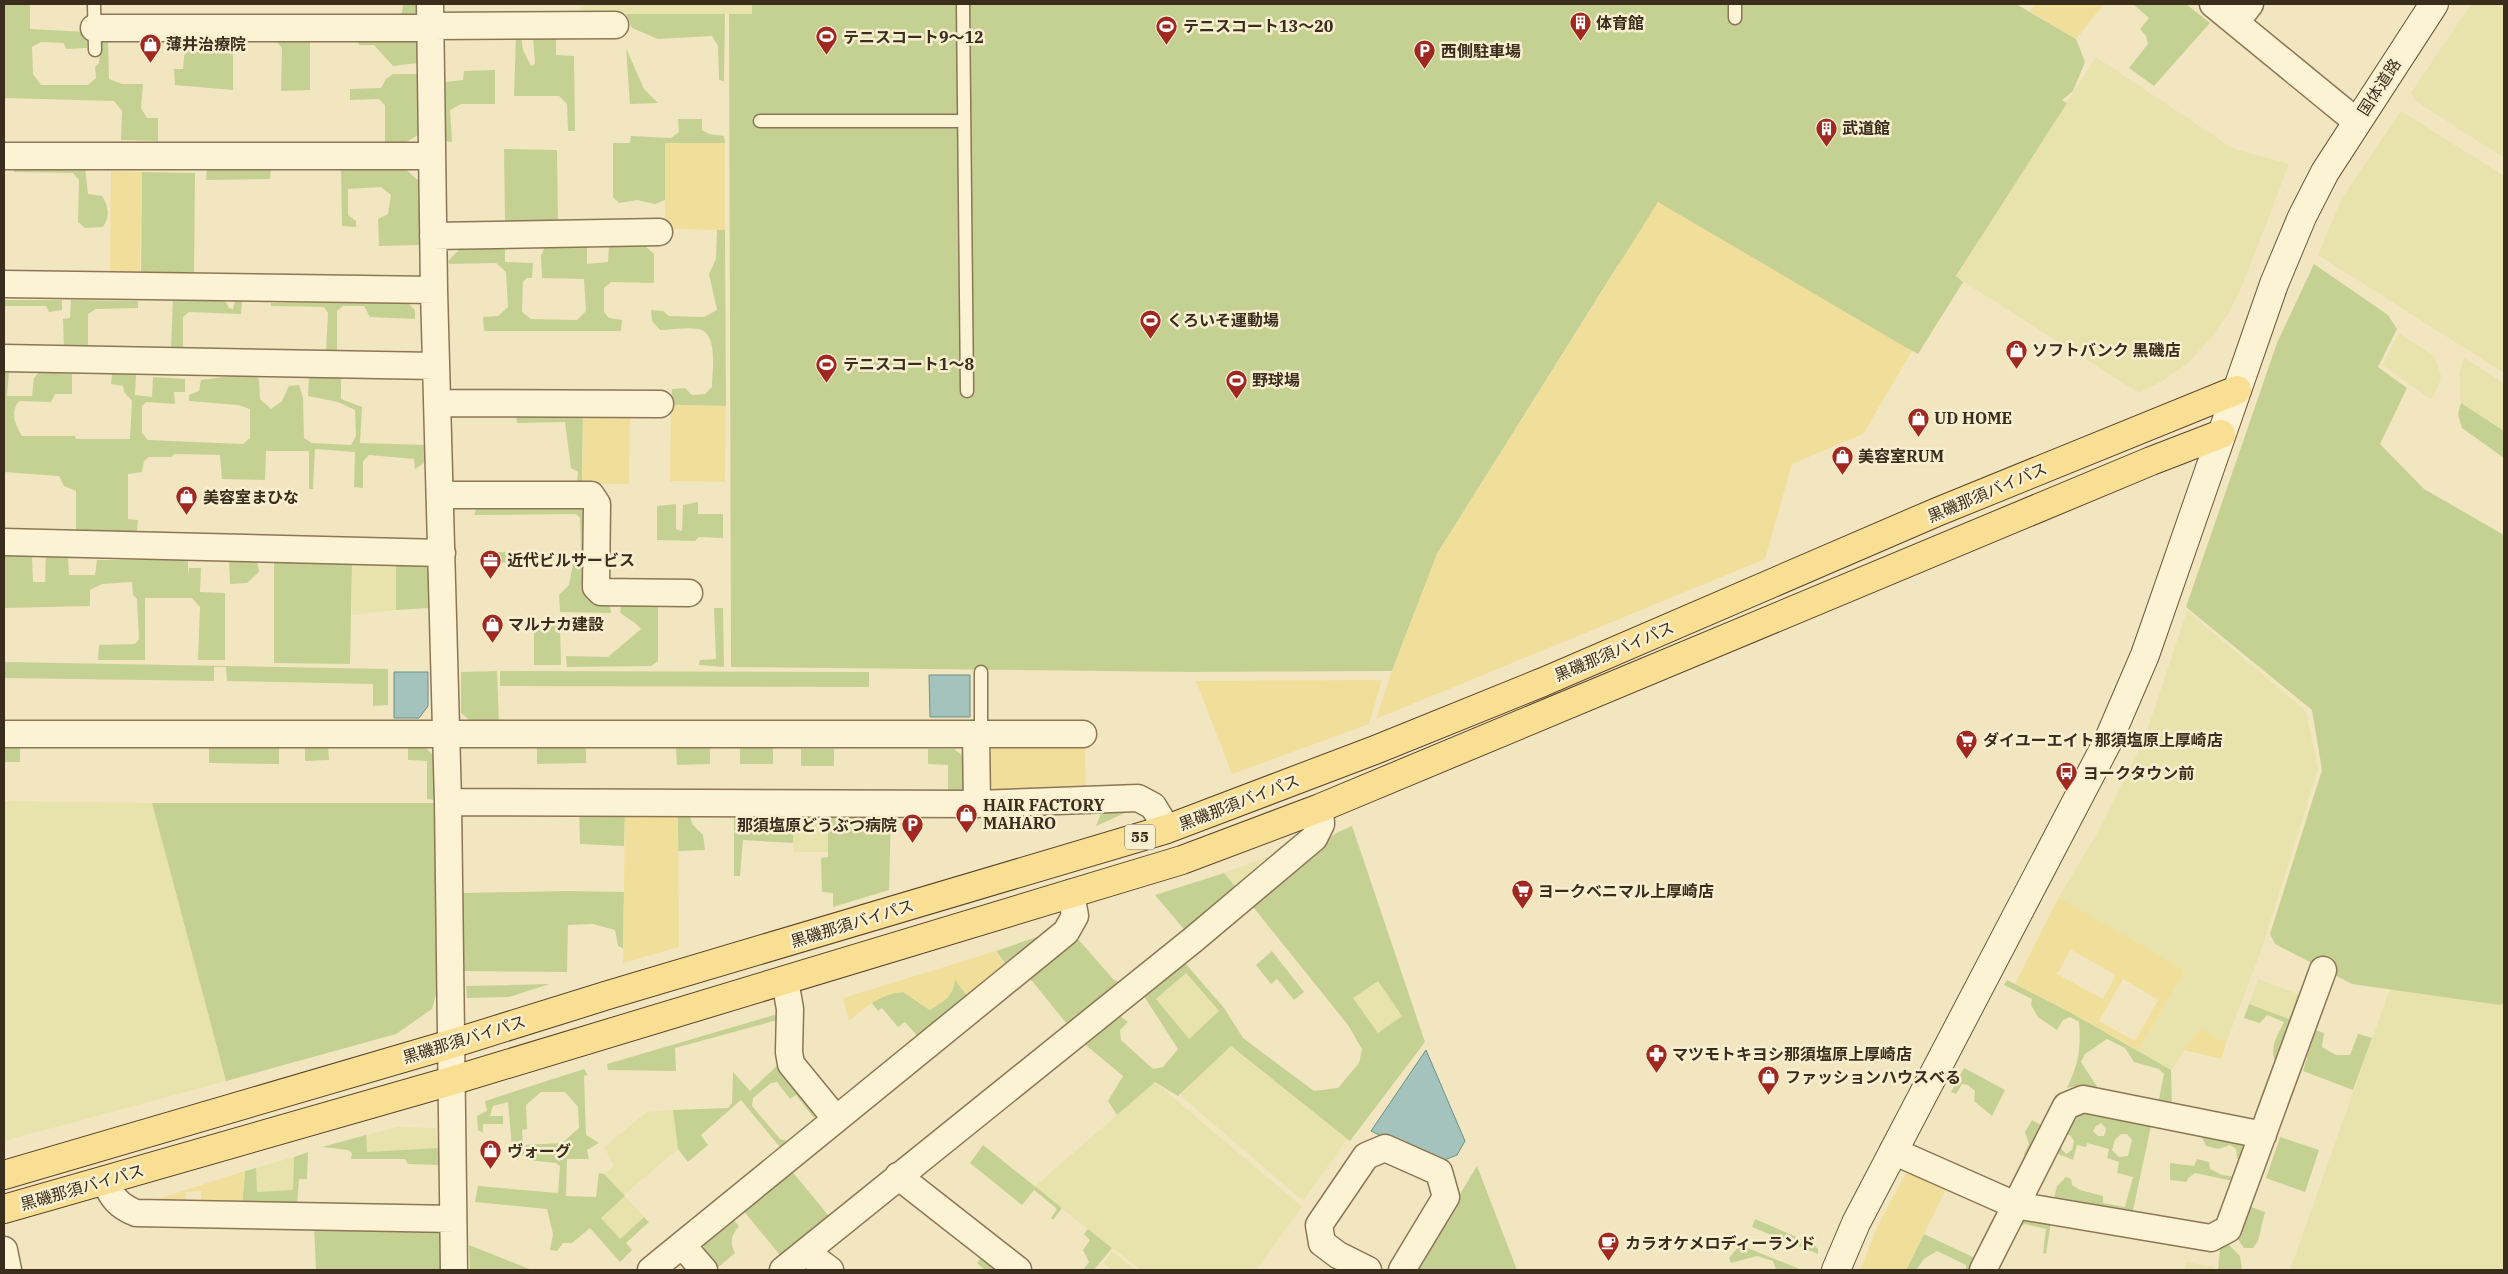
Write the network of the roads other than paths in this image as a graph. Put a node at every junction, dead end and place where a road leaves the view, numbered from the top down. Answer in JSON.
{"nodes":[{"id":1,"x":963,"y":4,"type":"edge"},
{"id":2,"x":1735,"y":4,"type":"edge"},
{"id":3,"x":2213,"y":4,"type":"edge"},
{"id":4,"x":2434,"y":4,"type":"edge"},
{"id":5,"x":2243,"y":13,"type":"edge"},
{"id":6,"x":1735,"y":18,"type":"dead end"},
{"id":7,"x":431,"y":19,"type":"edge"},
{"id":8,"x":615,"y":25,"type":"dead end"},
{"id":9,"x":95,"y":27,"type":"edge"},
{"id":10,"x":760,"y":121,"type":"dead end"},
{"id":11,"x":964,"y":121,"type":"junction"},
{"id":12,"x":2357,"y":122,"type":"junction"},
{"id":13,"x":4,"y":156,"type":"edge"},
{"id":14,"x":431,"y":156,"type":"junction"},
{"id":15,"x":659,"y":231,"type":"dead end"},
{"id":16,"x":432,"y":236,"type":"junction"},
{"id":17,"x":4,"y":284,"type":"edge"},
{"id":18,"x":434,"y":290,"type":"junction"},
{"id":19,"x":4,"y":358,"type":"edge"},
{"id":20,"x":435,"y":366,"type":"junction"},
{"id":21,"x":2237,"y":390,"type":"junction"},
{"id":22,"x":967,"y":391,"type":"dead end"},
{"id":23,"x":437,"y":403,"type":"junction"},
{"id":24,"x":660,"y":404,"type":"dead end"},
{"id":25,"x":2221,"y":434,"type":"junction"},
{"id":26,"x":440,"y":495,"type":"junction"},
{"id":27,"x":4,"y":542,"type":"edge"},
{"id":28,"x":442,"y":554,"type":"junction"},
{"id":29,"x":689,"y":593,"type":"dead end"},
{"id":30,"x":981,"y":672,"type":"dead end"},
{"id":31,"x":446,"y":733,"type":"junction"},
{"id":32,"x":4,"y":734,"type":"edge"},
{"id":33,"x":979,"y":734,"type":"junction"},
{"id":34,"x":1083,"y":734,"type":"dead end"},
{"id":35,"x":448,"y":802,"type":"junction"},
{"id":36,"x":977,"y":804,"type":"junction"},
{"id":37,"x":1320,"y":808,"type":"junction"},
{"id":38,"x":1167,"y":829,"type":"junction"},
{"id":39,"x":1071,"y":893,"type":"junction"},
{"id":40,"x":2323,"y":970,"type":"dead end"},
{"id":41,"x":785,"y":980,"type":"junction"},
{"id":42,"x":451,"y":1044,"type":"junction"},
{"id":43,"x":451,"y":1081,"type":"junction"},
{"id":44,"x":836,"y":1119,"type":"junction"},
{"id":45,"x":2263,"y":1135,"type":"junction"},
{"id":46,"x":1893,"y":1151,"type":"junction"},
{"id":47,"x":4,"y":1175,"type":"edge"},
{"id":48,"x":898,"y":1176,"type":"junction"},
{"id":49,"x":104,"y":1180,"type":"junction"},
{"id":50,"x":2015,"y":1205,"type":"junction"},
{"id":51,"x":4,"y":1209,"type":"edge"},
{"id":52,"x":454,"y":1219,"type":"junction"},
{"id":53,"x":682,"y":1245,"type":"junction"},
{"id":54,"x":4,"y":1250,"type":"edge"},
{"id":55,"x":806,"y":1252,"type":"junction"},
{"id":56,"x":1333,"y":1263,"type":"edge"},
{"id":57,"x":8,"y":1270,"type":"edge"},
{"id":58,"x":454,"y":1270,"type":"edge"},
{"id":59,"x":651,"y":1270,"type":"edge"},
{"id":60,"x":704,"y":1270,"type":"edge"},
{"id":61,"x":783,"y":1270,"type":"edge"},
{"id":62,"x":830,"y":1270,"type":"edge"},
{"id":63,"x":1018,"y":1270,"type":"edge"},
{"id":64,"x":1368,"y":1270,"type":"edge"},
{"id":65,"x":1402,"y":1270,"type":"edge"},
{"id":66,"x":1836,"y":1270,"type":"edge"},
{"id":67,"x":1983,"y":1270,"type":"edge"}],
"edges":[{"from":1,"to":11,"type":"lane"},
{"from":2,"to":6,"type":"lane"},
{"from":3,"to":5,"type":"street"},
{"from":4,"to":12,"type":"street","name":"国体道路"},
{"from":5,"to":12,"type":"street"},
{"from":7,"to":8,"type":"street"},
{"from":7,"to":9,"type":"street"},
{"from":7,"to":14,"type":"street"},
{"from":10,"to":11,"type":"lane"},
{"from":11,"to":22,"type":"lane"},
{"from":12,"to":21,"type":"street","name":"国体道路"},
{"from":13,"to":14,"type":"street"},
{"from":14,"to":16,"type":"street"},
{"from":15,"to":16,"type":"street"},
{"from":16,"to":18,"type":"street"},
{"from":17,"to":18,"type":"street"},
{"from":18,"to":20,"type":"street"},
{"from":19,"to":20,"type":"street"},
{"from":20,"to":23,"type":"street"},
{"from":21,"to":25,"type":"street","name":"国体道路"},
{"from":21,"to":38,"type":"main road","name":"黒磯那須バイパス","number":"55"},
{"from":23,"to":24,"type":"street"},
{"from":23,"to":26,"type":"street"},
{"from":25,"to":37,"type":"main road","name":"黒磯那須バイパス","number":"55"},
{"from":25,"to":46,"type":"street","name":"国体道路"},
{"from":26,"to":28,"type":"street"},
{"from":26,"to":29,"type":"street"},
{"from":27,"to":28,"type":"street"},
{"from":28,"to":31,"type":"street"},
{"from":30,"to":33,"type":"lane"},
{"from":31,"to":32,"type":"street"},
{"from":31,"to":33,"type":"street"},
{"from":31,"to":35,"type":"street"},
{"from":33,"to":34,"type":"street"},
{"from":33,"to":36,"type":"street"},
{"from":35,"to":36,"type":"street"},
{"from":35,"to":42,"type":"street"},
{"from":36,"to":38,"type":"street"},
{"from":37,"to":39,"type":"main road","name":"黒磯那須バイパス","number":"55"},
{"from":37,"to":48,"type":"street"},
{"from":38,"to":42,"type":"main road","name":"黒磯那須バイパス","number":"55"},
{"from":39,"to":41,"type":"main road","name":"黒磯那須バイパス","number":"55"},
{"from":39,"to":44,"type":"street"},
{"from":40,"to":45,"type":"street"},
{"from":41,"to":43,"type":"main road","name":"黒磯那須バイパス","number":"55"},
{"from":41,"to":44,"type":"street"},
{"from":42,"to":43,"type":"street"},
{"from":42,"to":47,"type":"main road","name":"黒磯那須バイパス","number":"55"},
{"from":43,"to":49,"type":"main road","name":"黒磯那須バイパス","number":"55"},
{"from":43,"to":52,"type":"street"},
{"from":44,"to":53,"type":"street"},
{"from":45,"to":50,"type":"street"},
{"from":45,"to":50,"type":"street"},
{"from":46,"to":50,"type":"street"},
{"from":46,"to":66,"type":"street","name":"国体道路"},
{"from":48,"to":55,"type":"street"},
{"from":48,"to":63,"type":"street"},
{"from":49,"to":51,"type":"main road","name":"黒磯那須バイパス","number":"55"},
{"from":49,"to":52,"type":"street"},
{"from":50,"to":67,"type":"street"},
{"from":52,"to":58,"type":"street"},
{"from":53,"to":59,"type":"street"},
{"from":53,"to":60,"type":"street"},
{"from":54,"to":57,"type":"street"},
{"from":55,"to":61,"type":"street"},
{"from":55,"to":62,"type":"street"},
{"from":56,"to":64,"type":"street"},
{"from":56,"to":65,"type":"street"}]}
